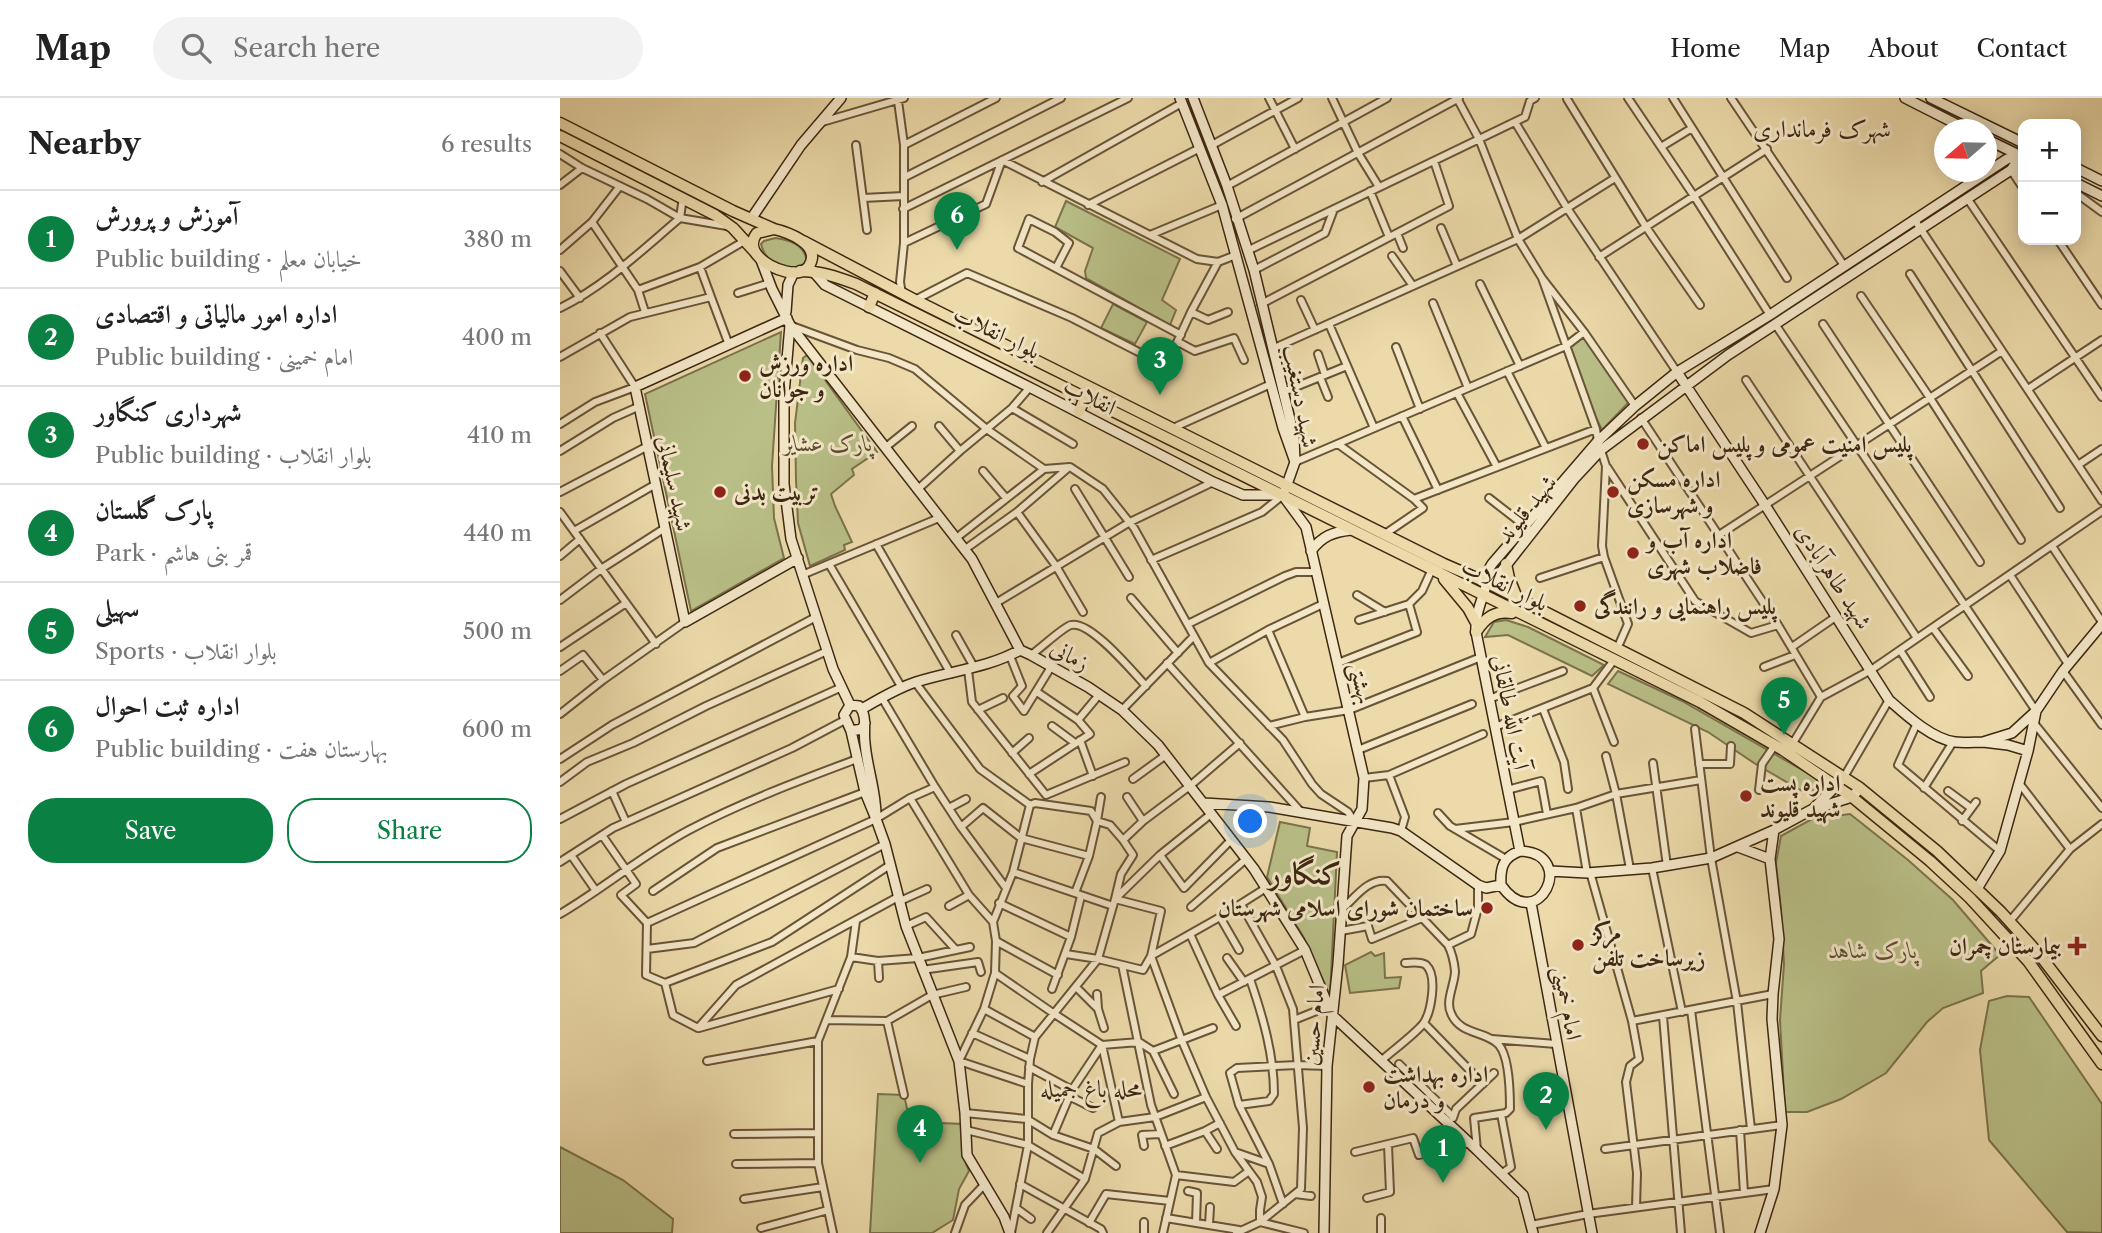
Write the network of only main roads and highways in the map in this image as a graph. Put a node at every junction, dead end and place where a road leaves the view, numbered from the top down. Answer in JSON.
{"nodes":[{"id":1,"x":560,"y":123,"type":"edge"},
{"id":2,"x":560,"y":136,"type":"edge"},
{"id":3,"x":774,"y":229,"type":"junction"},
{"id":4,"x":803,"y":241,"type":"junction"},
{"id":5,"x":758,"y":256,"type":"junction"},
{"id":6,"x":797,"y":272,"type":"junction"},
{"id":7,"x":875,"y":293,"type":"junction"},
{"id":8,"x":869,"y":307,"type":"road end"},
{"id":9,"x":1085,"y":397,"type":"junction"},
{"id":10,"x":1079,"y":412,"type":"road end"},
{"id":11,"x":1506,"y":564,"type":"road end"},
{"id":12,"x":1434,"y":570,"type":"junction"},
{"id":13,"x":1517,"y":598,"type":"junction"},
{"id":14,"x":1525,"y":616,"type":"junction"},
{"id":15,"x":1616,"y":655,"type":"junction"},
{"id":16,"x":2102,"y":1036,"type":"edge"},
{"id":17,"x":2102,"y":1064,"type":"edge"}],
"edges":[{"from":1,"to":3,"type":"main road"},
{"from":2,"to":5,"type":"main road"},
{"from":3,"to":4,"type":"main road"},
{"from":3,"to":5,"type":"main road"},
{"from":4,"to":6,"type":"main road"},
{"from":4,"to":13,"type":"main road","name":"بلوار انقلاب"},
{"from":5,"to":6,"type":"main road"},
{"from":6,"to":7,"type":"main road","name":"بلوار انقلاب"},
{"from":7,"to":8,"type":"main road"},
{"from":7,"to":9,"type":"main road","name":"بلوار انقلاب"},
{"from":9,"to":10,"type":"main road"},
{"from":9,"to":12,"type":"main road","name":"بلوار انقلاب"},
{"from":11,"to":13,"type":"main road"},
{"from":12,"to":14,"type":"main road","name":"بلوار انقلاب"},
{"from":12,"to":14,"type":"main road"},
{"from":13,"to":15,"type":"main road","name":"بلوار انقلاب"},
{"from":14,"to":15,"type":"main road","name":"بلوار انقلاب"},
{"from":15,"to":16,"type":"main road","name":"بلوار انقلاب"},
{"from":15,"to":17,"type":"main road","name":"بلوار انقلاب"}]}
